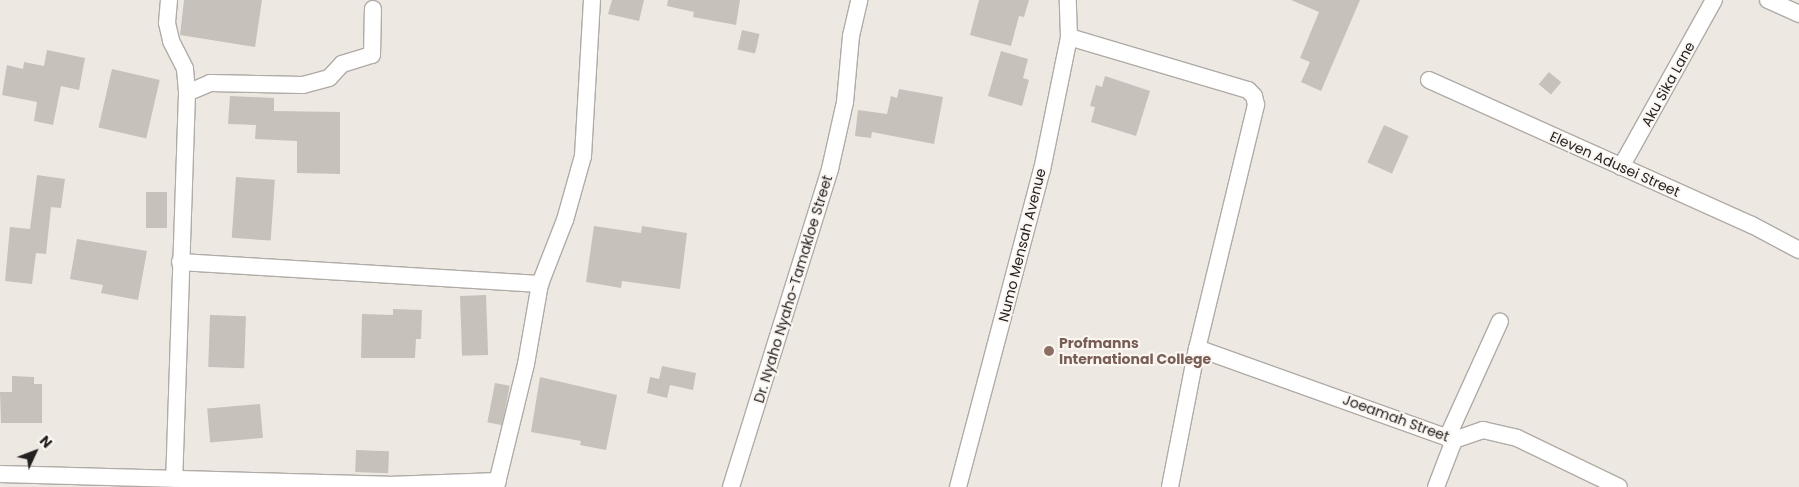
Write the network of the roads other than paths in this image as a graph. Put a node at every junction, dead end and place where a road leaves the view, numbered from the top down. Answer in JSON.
{"nodes":[{"id":1,"x":170,"y":0,"type":"edge"},
{"id":2,"x":592,"y":0,"type":"edge"},
{"id":3,"x":859,"y":0,"type":"edge"},
{"id":4,"x":1068,"y":0,"type":"edge"},
{"id":5,"x":1714,"y":0,"type":"edge"},
{"id":6,"x":1768,"y":0,"type":"edge"},
{"id":7,"x":373,"y":9,"type":"dead end"},
{"id":8,"x":1799,"y":14,"type":"edge"},
{"id":9,"x":1069,"y":36,"type":"junction"},
{"id":10,"x":1429,"y":80,"type":"dead end"},
{"id":11,"x":186,"y":93,"type":"junction"},
{"id":12,"x":1622,"y":167,"type":"junction"},
{"id":13,"x":1799,"y":250,"type":"edge"},
{"id":14,"x":180,"y":262,"type":"junction"},
{"id":15,"x":540,"y":284,"type":"junction"},
{"id":16,"x":1500,"y":321,"type":"dead end"},
{"id":17,"x":1197,"y":348,"type":"junction"},
{"id":18,"x":1450,"y":439,"type":"junction"},
{"id":19,"x":0,"y":474,"type":"edge"},
{"id":20,"x":174,"y":479,"type":"junction"},
{"id":21,"x":497,"y":484,"type":"edge"},
{"id":22,"x":731,"y":487,"type":"edge"},
{"id":23,"x":958,"y":487,"type":"edge"},
{"id":24,"x":1170,"y":487,"type":"edge"},
{"id":25,"x":1436,"y":487,"type":"edge"},
{"id":26,"x":1619,"y":487,"type":"edge"}],
"edges":[{"from":1,"to":11,"type":"street"},
{"from":2,"to":15,"type":"street"},
{"from":3,"to":22,"type":"street","name":"Dr. Nyaho Nyaho-Tamakloe Street"},
{"from":4,"to":9,"type":"street","name":"Numo Mensah Avenue"},
{"from":5,"to":12,"type":"street","name":"Aku Sika Lane"},
{"from":6,"to":8,"type":"street"},
{"from":7,"to":11,"type":"street"},
{"from":9,"to":17,"type":"street"},
{"from":9,"to":23,"type":"street","name":"Numo Mensah Avenue"},
{"from":10,"to":12,"type":"street","name":"Eleven Adusei Street"},
{"from":11,"to":14,"type":"street"},
{"from":12,"to":13,"type":"street","name":"Eleven Adusei Street"},
{"from":14,"to":15,"type":"street"},
{"from":14,"to":20,"type":"street"},
{"from":15,"to":21,"type":"street"},
{"from":16,"to":18,"type":"street"},
{"from":17,"to":18,"type":"street","name":"Joeamah Street"},
{"from":17,"to":24,"type":"street"},
{"from":18,"to":25,"type":"street"},
{"from":18,"to":26,"type":"street","name":"Joeamah Street"},
{"from":19,"to":20,"type":"street"},
{"from":20,"to":21,"type":"street"}]}
